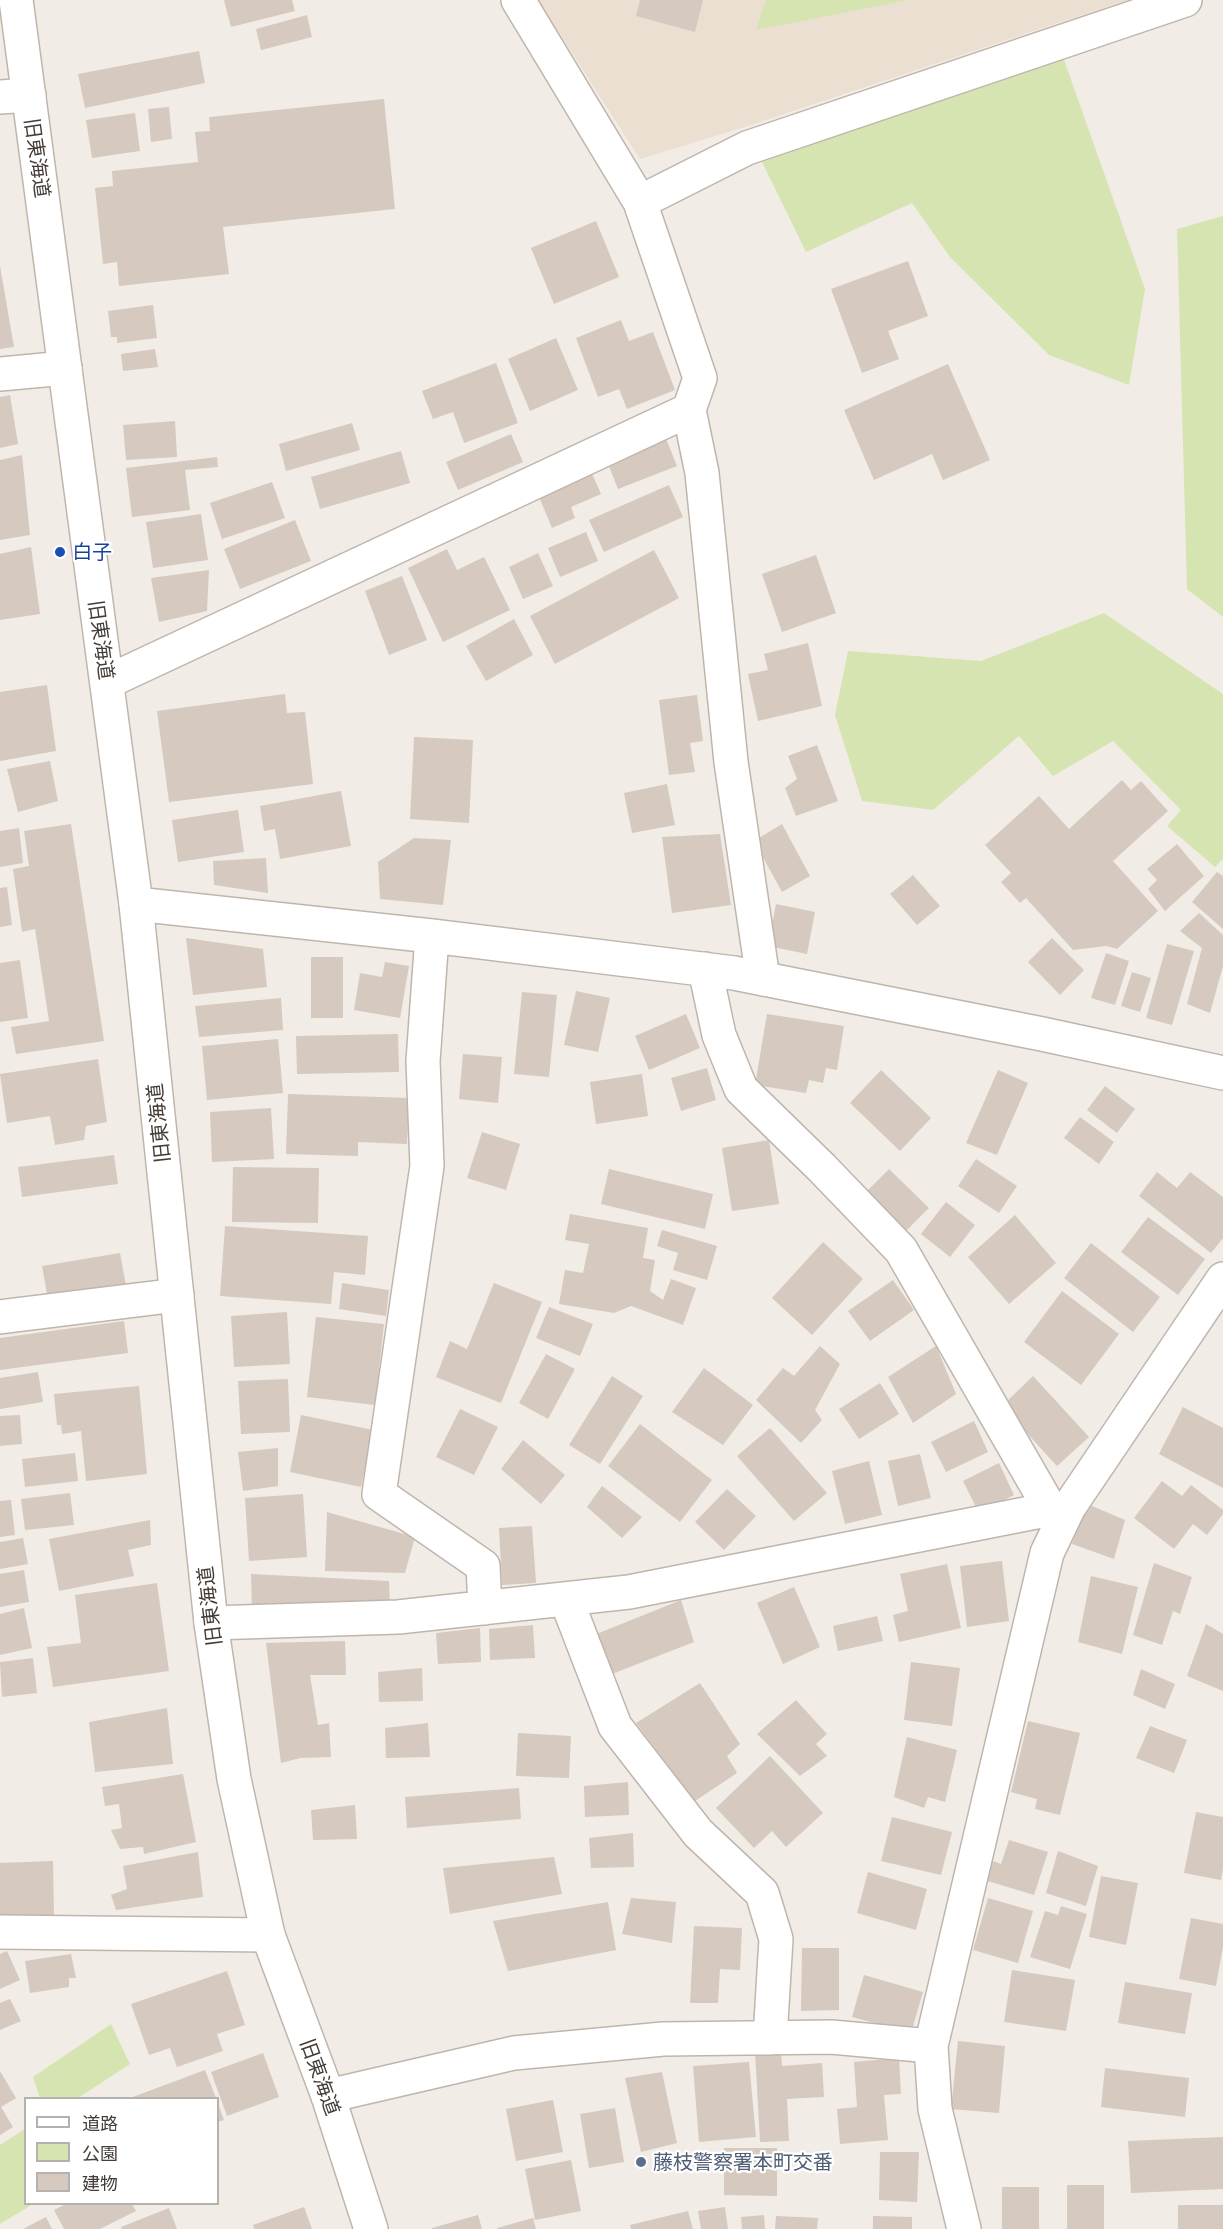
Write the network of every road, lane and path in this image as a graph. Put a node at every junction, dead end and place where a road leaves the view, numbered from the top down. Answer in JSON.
{"nodes":[{"id":1,"x":16,"y":0,"type":"edge"},
{"id":2,"x":518,"y":0,"type":"edge"},
{"id":3,"x":1185,"y":0,"type":"edge"},
{"id":4,"x":14,"y":96,"type":"edge"},
{"id":5,"x":640,"y":202,"type":"junction"},
{"id":6,"x":65,"y":368,"type":"junction"},
{"id":7,"x":0,"y":374,"type":"edge"},
{"id":8,"x":689,"y":410,"type":"junction"},
{"id":9,"x":107,"y":682,"type":"junction"},
{"id":10,"x":136,"y":904,"type":"junction"},
{"id":11,"x":432,"y":936,"type":"junction"},
{"id":12,"x":705,"y":969,"type":"junction"},
{"id":13,"x":763,"y":979,"type":"junction"},
{"id":14,"x":1223,"y":1073,"type":"edge"},
{"id":15,"x":1223,"y":1279,"type":"edge"},
{"id":16,"x":177,"y":1295,"type":"junction"},
{"id":17,"x":0,"y":1317,"type":"edge"},
{"id":18,"x":1055,"y":1517,"type":"junction"},
{"id":19,"x":566,"y":1599,"type":"junction"},
{"id":20,"x":485,"y":1608,"type":"junction"},
{"id":21,"x":211,"y":1623,"type":"junction"},
{"id":22,"x":0,"y":1932,"type":"edge"},
{"id":23,"x":268,"y":1935,"type":"junction"},
{"id":24,"x":770,"y":2038,"type":"junction"},
{"id":25,"x":931,"y":2046,"type":"junction"},
{"id":26,"x":328,"y":2096,"type":"junction"},
{"id":27,"x":371,"y":2229,"type":"edge"},
{"id":28,"x":964,"y":2229,"type":"edge"}],
"edges":[{"from":1,"to":4,"type":"street","name":"旧東海道"},
{"from":2,"to":5,"type":"street"},
{"from":3,"to":5,"type":"street"},
{"from":4,"to":6,"type":"street","name":"旧東海道"},
{"from":5,"to":8,"type":"street"},
{"from":6,"to":7,"type":"street"},
{"from":6,"to":9,"type":"street","name":"旧東海道"},
{"from":8,"to":9,"type":"street"},
{"from":8,"to":13,"type":"street"},
{"from":9,"to":10,"type":"street","name":"旧東海道"},
{"from":10,"to":11,"type":"street"},
{"from":10,"to":16,"type":"street","name":"旧東海道"},
{"from":11,"to":12,"type":"street"},
{"from":11,"to":20,"type":"street"},
{"from":12,"to":13,"type":"street"},
{"from":12,"to":18,"type":"street"},
{"from":13,"to":14,"type":"street"},
{"from":15,"to":18,"type":"street"},
{"from":16,"to":17,"type":"street"},
{"from":16,"to":21,"type":"street","name":"旧東海道"},
{"from":18,"to":19,"type":"street"},
{"from":18,"to":25,"type":"street"},
{"from":19,"to":20,"type":"street"},
{"from":19,"to":24,"type":"street"},
{"from":20,"to":21,"type":"street"},
{"from":21,"to":23,"type":"street","name":"旧東海道"},
{"from":22,"to":23,"type":"street"},
{"from":23,"to":26,"type":"street","name":"旧東海道"},
{"from":24,"to":25,"type":"street"},
{"from":24,"to":26,"type":"street"},
{"from":25,"to":28,"type":"street"},
{"from":26,"to":27,"type":"street","name":"旧東海道"}]}
